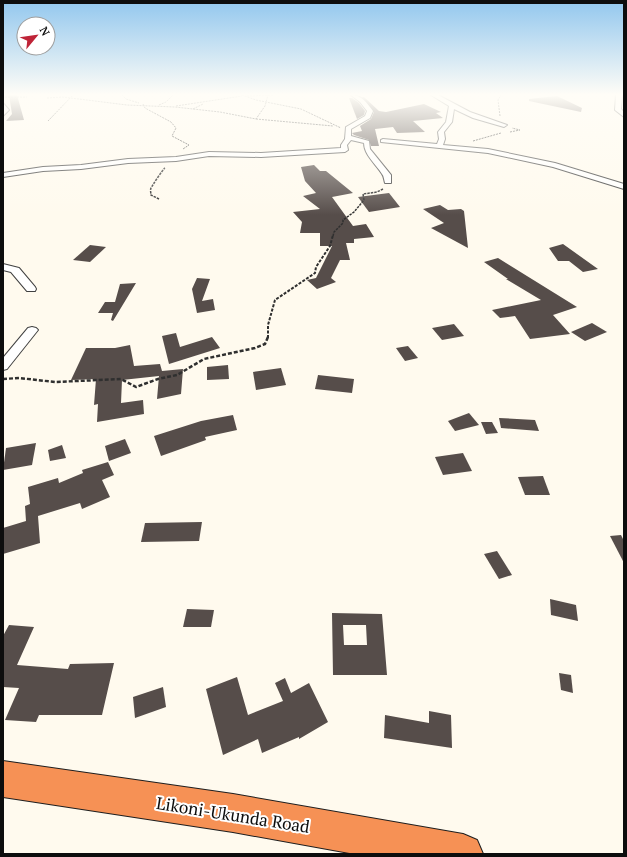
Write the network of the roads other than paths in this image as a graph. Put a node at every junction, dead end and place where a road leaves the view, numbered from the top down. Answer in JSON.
{"nodes":[{"id":1,"x":348,"y":135,"type":"edge"},
{"id":2,"x":350,"y":135,"type":"edge"},
{"id":3,"x":441,"y":135,"type":"edge"},
{"id":4,"x":384,"y":141,"type":"dead end"},
{"id":5,"x":440,"y":146,"type":"junction"},
{"id":6,"x":3,"y":175,"type":"edge"},
{"id":7,"x":388,"y":181,"type":"road end"},
{"id":8,"x":624,"y":186,"type":"edge"},
{"id":9,"x":3,"y":267,"type":"edge"},
{"id":10,"x":32,"y":289,"type":"dead end"},
{"id":11,"x":32,"y":330,"type":"dead end"},
{"id":12,"x":3,"y":366,"type":"edge"},
{"id":13,"x":3,"y":779,"type":"edge"},
{"id":14,"x":463,"y":854,"type":"edge"}],
"edges":[{"from":1,"to":6,"type":"street"},
{"from":2,"to":7,"type":"street"},
{"from":3,"to":5,"type":"street"},
{"from":4,"to":5,"type":"street"},
{"from":5,"to":8,"type":"street"},
{"from":9,"to":10,"type":"street"},
{"from":11,"to":12,"type":"street"},
{"from":13,"to":14,"type":"highway","name":"Likoni-Ukunda Road"}]}
